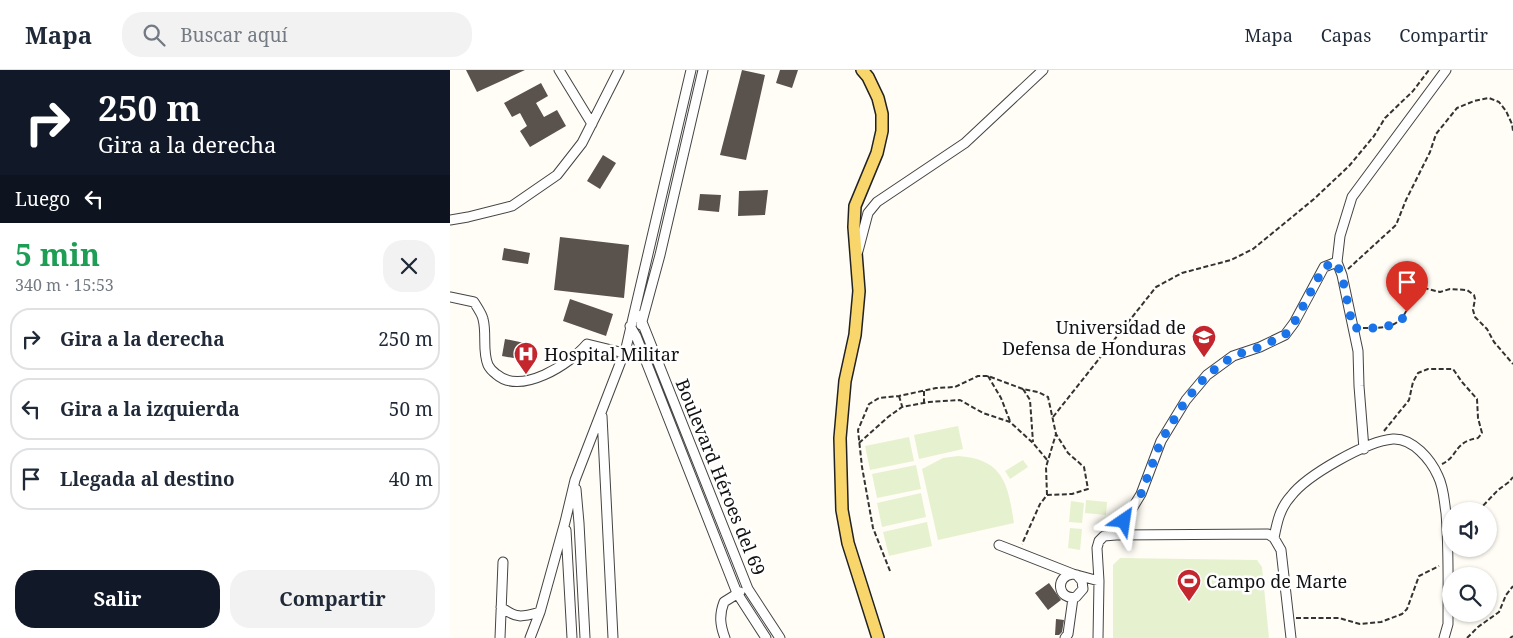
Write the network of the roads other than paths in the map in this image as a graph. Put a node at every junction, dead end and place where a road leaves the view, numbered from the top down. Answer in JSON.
{"nodes":[{"id":1,"x":559,"y":70,"type":"edge"},
{"id":2,"x":619,"y":70,"type":"edge"},
{"id":3,"x":691,"y":70,"type":"edge"},
{"id":4,"x":703,"y":70,"type":"edge"},
{"id":5,"x":862,"y":70,"type":"edge"},
{"id":6,"x":1044,"y":70,"type":"edge"},
{"id":7,"x":1446,"y":70,"type":"edge"},
{"id":8,"x":592,"y":124,"type":"junction"},
{"id":9,"x":450,"y":220,"type":"edge"},
{"id":10,"x":858,"y":251,"type":"junction"},
{"id":11,"x":1336,"y":262,"type":"junction"},
{"id":12,"x":450,"y":297,"type":"edge"},
{"id":13,"x":635,"y":312,"type":"junction"},
{"id":14,"x":642,"y":322,"type":"junction"},
{"id":15,"x":630,"y":326,"type":"junction"},
{"id":16,"x":636,"y":336,"type":"junction"},
{"id":17,"x":625,"y":350,"type":"junction"},
{"id":18,"x":602,"y":411,"type":"junction"},
{"id":19,"x":1364,"y":448,"type":"junction"},
{"id":20,"x":575,"y":480,"type":"junction"},
{"id":21,"x":565,"y":522,"type":"junction"},
{"id":22,"x":1116,"y":534,"type":"junction"},
{"id":23,"x":1274,"y":538,"type":"junction"},
{"id":24,"x":999,"y":545,"type":"dead end"},
{"id":25,"x":503,"y":562,"type":"dead end"},
{"id":26,"x":1075,"y":575,"type":"junction"},
{"id":27,"x":1099,"y":582,"type":"junction"},
{"id":28,"x":748,"y":589,"type":"junction"},
{"id":29,"x":737,"y":593,"type":"junction"},
{"id":30,"x":1073,"y":598,"type":"junction"},
{"id":31,"x":501,"y":608,"type":"junction"},
{"id":32,"x":540,"y":612,"type":"junction"},
{"id":33,"x":500,"y":638,"type":"edge"},
{"id":34,"x":530,"y":638,"type":"edge"},
{"id":35,"x":572,"y":638,"type":"edge"},
{"id":36,"x":586,"y":638,"type":"edge"},
{"id":37,"x":613,"y":638,"type":"edge"},
{"id":38,"x":725,"y":638,"type":"edge"},
{"id":39,"x":766,"y":638,"type":"edge"},
{"id":40,"x":780,"y":638,"type":"edge"},
{"id":41,"x":878,"y":638,"type":"edge"},
{"id":42,"x":1065,"y":638,"type":"edge"},
{"id":43,"x":1098,"y":638,"type":"edge"},
{"id":44,"x":1291,"y":638,"type":"edge"},
{"id":45,"x":1444,"y":638,"type":"edge"}],
"edges":[{"from":1,"to":8,"type":"street"},
{"from":2,"to":8,"type":"street"},
{"from":3,"to":13,"type":"street"},
{"from":4,"to":14,"type":"street"},
{"from":5,"to":10,"type":"main road"},
{"from":6,"to":10,"type":"street"},
{"from":7,"to":11,"type":"street"},
{"from":8,"to":9,"type":"street"},
{"from":10,"to":41,"type":"main road"},
{"from":11,"to":19,"type":"street"},
{"from":11,"to":22,"type":"street"},
{"from":12,"to":17,"type":"street"},
{"from":13,"to":14,"type":"street","name":"Boulevard Héroes del 69"},
{"from":13,"to":15,"type":"street"},
{"from":14,"to":16,"type":"street"},
{"from":14,"to":28,"type":"street","name":"Boulevard Héroes del 69"},
{"from":15,"to":16,"type":"street","name":"Boulevard Héroes del 69"},
{"from":15,"to":17,"type":"street"},
{"from":16,"to":17,"type":"street"},
{"from":16,"to":29,"type":"street","name":"Boulevard Héroes del 69"},
{"from":17,"to":18,"type":"street"},
{"from":18,"to":20,"type":"street"},
{"from":18,"to":37,"type":"street"},
{"from":19,"to":23,"type":"street"},
{"from":19,"to":45,"type":"street"},
{"from":20,"to":21,"type":"street"},
{"from":20,"to":36,"type":"street"},
{"from":21,"to":32,"type":"street"},
{"from":21,"to":35,"type":"street"},
{"from":22,"to":23,"type":"street"},
{"from":22,"to":27,"type":"street"},
{"from":23,"to":44,"type":"street"},
{"from":24,"to":26,"type":"street"},
{"from":25,"to":31,"type":"street"},
{"from":26,"to":27,"type":"street"},
{"from":26,"to":30,"type":"street"},
{"from":26,"to":30,"type":"street"},
{"from":27,"to":43,"type":"street"},
{"from":28,"to":29,"type":"street"},
{"from":28,"to":40,"type":"street","name":"Boulevard Héroes del 69"},
{"from":29,"to":38,"type":"street"},
{"from":29,"to":39,"type":"street","name":"Boulevard Héroes del 69"},
{"from":30,"to":42,"type":"street"},
{"from":31,"to":32,"type":"street"},
{"from":31,"to":33,"type":"street"},
{"from":32,"to":34,"type":"street"}]}
